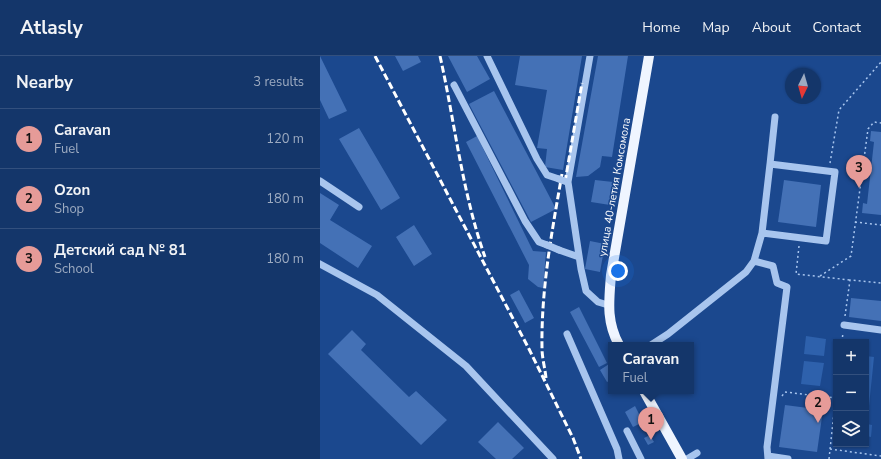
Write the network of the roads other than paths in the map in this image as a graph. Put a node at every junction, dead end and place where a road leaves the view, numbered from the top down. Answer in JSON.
{"nodes":[{"id":1,"x":487,"y":56,"type":"edge"},
{"id":2,"x":590,"y":56,"type":"edge"},
{"id":3,"x":649,"y":56,"type":"edge"},
{"id":4,"x":454,"y":85,"type":"dead end"},
{"id":5,"x":775,"y":116,"type":"dead end"},
{"id":6,"x":770,"y":164,"type":"junction"},
{"id":7,"x":320,"y":181,"type":"edge"},
{"id":8,"x":568,"y":182,"type":"junction"},
{"id":9,"x":359,"y":207,"type":"dead end"},
{"id":10,"x":762,"y":233,"type":"junction"},
{"id":11,"x":579,"y":257,"type":"junction"},
{"id":12,"x":754,"y":260,"type":"junction"},
{"id":13,"x":320,"y":264,"type":"edge"},
{"id":14,"x":608,"y":306,"type":"junction"},
{"id":15,"x":844,"y":325,"type":"road end"},
{"id":16,"x":881,"y":330,"type":"edge"},
{"id":17,"x":567,"y":334,"type":"dead end"},
{"id":18,"x":617,"y":342,"type":"edge"},
{"id":19,"x":656,"y":342,"type":"edge"},
{"id":20,"x":646,"y":394,"type":"edge"},
{"id":21,"x":627,"y":431,"type":"dead end"},
{"id":22,"x":697,"y":453,"type":"dead end"},
{"id":23,"x":768,"y":458,"type":"edge"},
{"id":24,"x":553,"y":459,"type":"edge"},
{"id":25,"x":619,"y":459,"type":"edge"},
{"id":26,"x":641,"y":459,"type":"edge"},
{"id":27,"x":682,"y":459,"type":"edge"},
{"id":28,"x":686,"y":459,"type":"edge"},
{"id":29,"x":788,"y":459,"type":"edge"}],
"edges":[{"from":1,"to":8,"type":"lane","bridge":true},
{"from":2,"to":8,"type":"lane"},
{"from":3,"to":14,"type":"main road","name":"улица 40-летия Комсомола"},
{"from":4,"to":11,"type":"lane","bridge":true},
{"from":5,"to":6,"type":"lane"},
{"from":6,"to":10,"type":"lane"},
{"from":6,"to":10,"type":"lane"},
{"from":7,"to":9,"type":"lane"},
{"from":8,"to":11,"type":"lane"},
{"from":10,"to":12,"type":"lane"},
{"from":11,"to":14,"type":"lane"},
{"from":12,"to":19,"type":"lane"},
{"from":12,"to":23,"type":"lane"},
{"from":13,"to":24,"type":"lane"},
{"from":14,"to":18,"type":"main road","name":"улица 40-летия Комсомола"},
{"from":15,"to":16,"type":"lane"},
{"from":17,"to":25,"type":"lane"},
{"from":20,"to":27,"type":"main road"},
{"from":21,"to":26,"type":"lane"},
{"from":22,"to":28,"type":"lane"},
{"from":23,"to":29,"type":"lane"}]}
